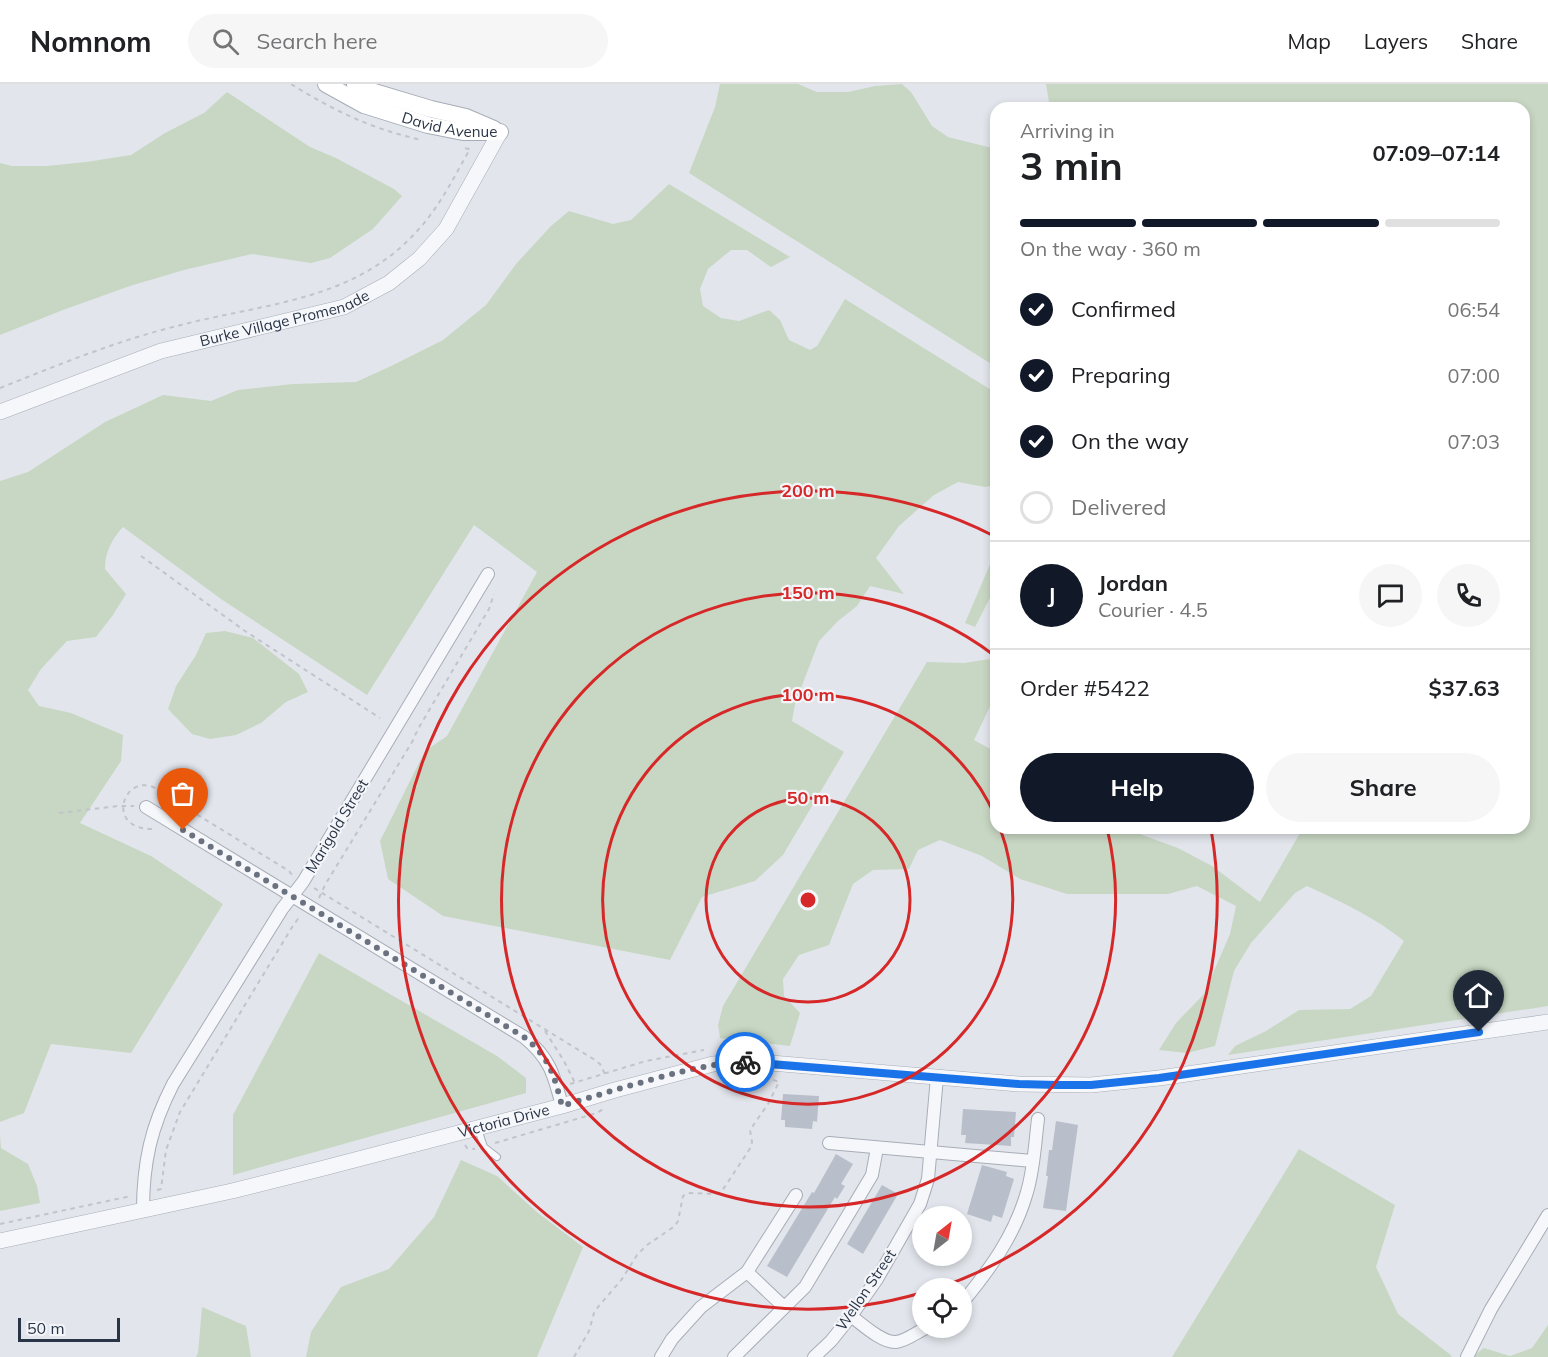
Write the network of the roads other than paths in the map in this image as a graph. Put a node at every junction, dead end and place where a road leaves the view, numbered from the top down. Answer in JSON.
{"nodes":[{"id":1,"x":326,"y":84,"type":"edge"},
{"id":2,"x":355,"y":84,"type":"edge"},
{"id":3,"x":500,"y":132,"type":"junction"},
{"id":4,"x":0,"y":412,"type":"edge"},
{"id":5,"x":488,"y":574,"type":"dead end"},
{"id":6,"x":146,"y":807,"type":"road end"},
{"id":7,"x":292,"y":896,"type":"junction"},
{"id":8,"x":1548,"y":1022,"type":"edge"},
{"id":9,"x":937,"y":1077,"type":"junction"},
{"id":10,"x":562,"y":1106,"type":"junction"},
{"id":11,"x":1038,"y":1119,"type":"dead end"},
{"id":12,"x":477,"y":1128,"type":"junction"},
{"id":13,"x":829,"y":1143,"type":"dead end"},
{"id":14,"x":877,"y":1148,"type":"junction"},
{"id":15,"x":930,"y":1152,"type":"junction"},
{"id":16,"x":497,"y":1157,"type":"dead end"},
{"id":17,"x":1032,"y":1161,"type":"junction"},
{"id":18,"x":796,"y":1195,"type":"dead end"},
{"id":19,"x":143,"y":1211,"type":"junction"},
{"id":20,"x":1548,"y":1215,"type":"edge"},
{"id":21,"x":0,"y":1241,"type":"edge"},
{"id":22,"x":747,"y":1272,"type":"junction"},
{"id":23,"x":972,"y":1291,"type":"edge"},
{"id":24,"x":784,"y":1308,"type":"junction"},
{"id":25,"x":851,"y":1316,"type":"junction"},
{"id":26,"x":912,"y":1335,"type":"edge"},
{"id":27,"x":661,"y":1357,"type":"edge"},
{"id":28,"x":734,"y":1357,"type":"edge"},
{"id":29,"x":814,"y":1357,"type":"edge"},
{"id":30,"x":1467,"y":1357,"type":"edge"}],
"edges":[{"from":1,"to":3,"type":"main road","name":"David Avenue"},
{"from":2,"to":3,"type":"main road","name":"David Avenue"},
{"from":3,"to":4,"type":"street","name":"Burke Village Promenade"},
{"from":5,"to":7,"type":"street","name":"Marigold Street"},
{"from":6,"to":7,"type":"street"},
{"from":7,"to":10,"type":"street"},
{"from":7,"to":19,"type":"street","name":"Marigold Street"},
{"from":8,"to":9,"type":"street","name":"Victoria Drive"},
{"from":9,"to":10,"type":"street","name":"Victoria Drive"},
{"from":9,"to":15,"type":"street","name":"Wellon Street"},
{"from":10,"to":12,"type":"street","name":"Victoria Drive"},
{"from":11,"to":17,"type":"street"},
{"from":12,"to":16,"type":"lane"},
{"from":12,"to":19,"type":"street","name":"Victoria Drive"},
{"from":13,"to":14,"type":"street"},
{"from":14,"to":15,"type":"street"},
{"from":14,"to":24,"type":"street"},
{"from":15,"to":17,"type":"street"},
{"from":15,"to":25,"type":"street","name":"Wellon Street"},
{"from":17,"to":23,"type":"street"},
{"from":18,"to":22,"type":"street"},
{"from":19,"to":21,"type":"street","name":"Victoria Drive"},
{"from":20,"to":30,"type":"street"},
{"from":22,"to":24,"type":"street"},
{"from":22,"to":27,"type":"street"},
{"from":24,"to":28,"type":"street"},
{"from":25,"to":26,"type":"street"},
{"from":25,"to":29,"type":"street","name":"Wellon Street"}]}
